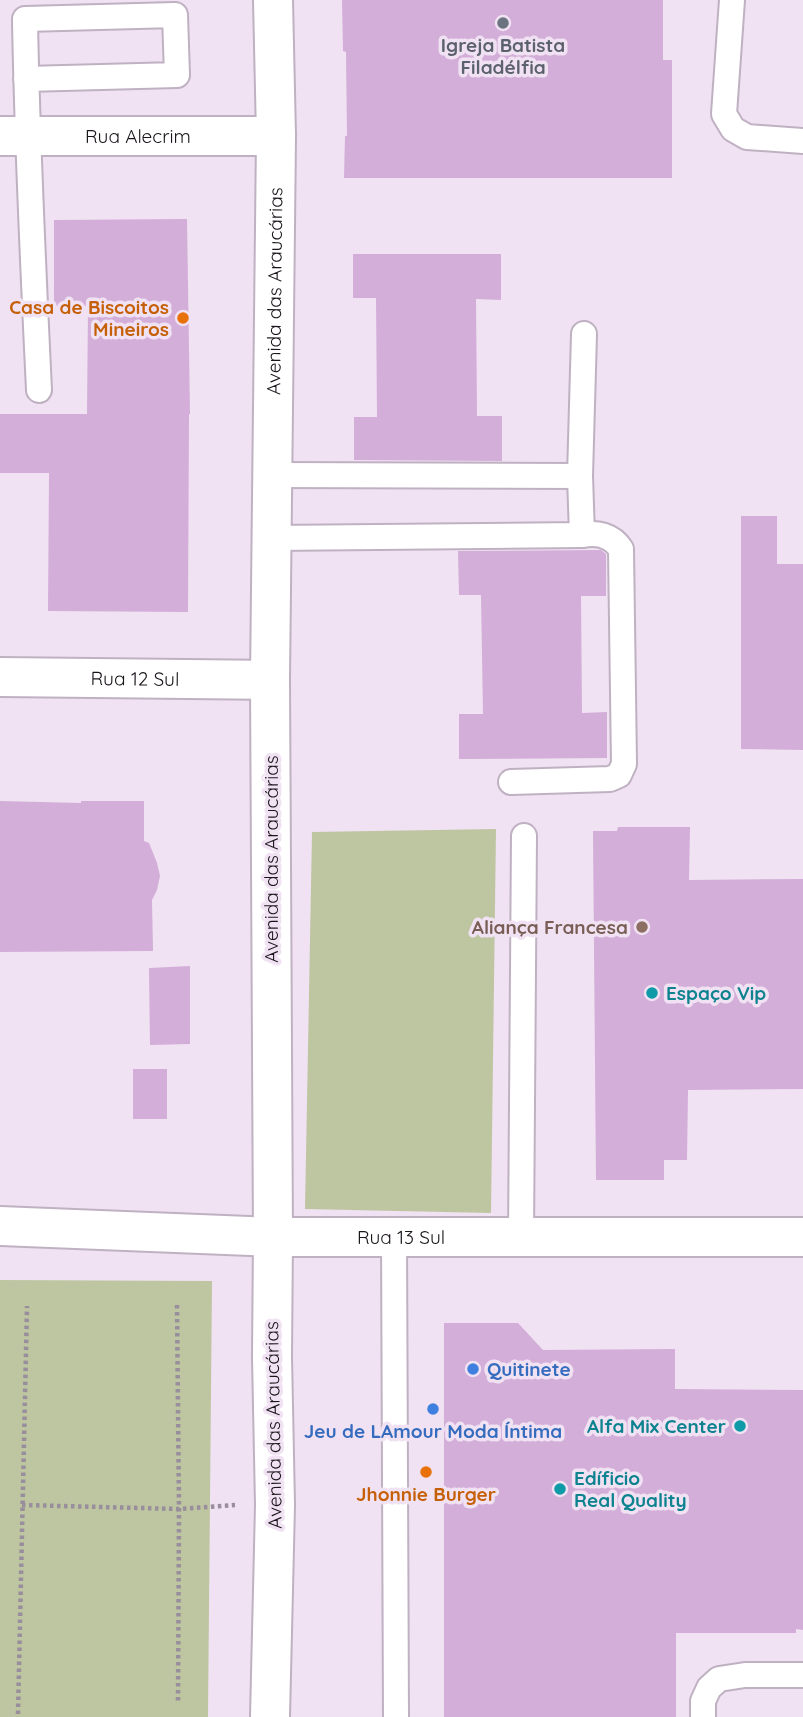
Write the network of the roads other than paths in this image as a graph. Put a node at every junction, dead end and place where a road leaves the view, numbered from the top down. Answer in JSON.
{"nodes":[{"id":1,"x":273,"y":0,"type":"edge"},
{"id":2,"x":732,"y":0,"type":"edge"},
{"id":3,"x":26,"y":79,"type":"junction"},
{"id":4,"x":14,"y":136,"type":"edge"},
{"id":5,"x":276,"y":136,"type":"junction"},
{"id":6,"x":803,"y":141,"type":"edge"},
{"id":7,"x":584,"y":334,"type":"dead end"},
{"id":8,"x":38,"y":390,"type":"dead end"},
{"id":9,"x":273,"y":475,"type":"junction"},
{"id":10,"x":580,"y":476,"type":"junction"},
{"id":11,"x":582,"y":535,"type":"junction"},
{"id":12,"x":272,"y":538,"type":"junction"},
{"id":13,"x":0,"y":677,"type":"edge"},
{"id":14,"x":270,"y":680,"type":"junction"},
{"id":15,"x":511,"y":782,"type":"dead end"},
{"id":16,"x":524,"y":836,"type":"dead end"},
{"id":17,"x":0,"y":1226,"type":"edge"},
{"id":18,"x":273,"y":1237,"type":"junction"},
{"id":19,"x":394,"y":1237,"type":"junction"},
{"id":20,"x":803,"y":1237,"type":"edge"},
{"id":21,"x":521,"y":1238,"type":"junction"},
{"id":22,"x":803,"y":1675,"type":"edge"},
{"id":23,"x":270,"y":1717,"type":"edge"},
{"id":24,"x":396,"y":1717,"type":"edge"},
{"id":25,"x":703,"y":1717,"type":"edge"}],
"edges":[{"from":1,"to":5,"type":"main road","name":"Avenida das Araucárias"},
{"from":2,"to":6,"type":"lane"},
{"from":3,"to":3,"type":"lane"},
{"from":3,"to":4,"type":"lane"},
{"from":4,"to":5,"type":"main road","name":"Rua Alecrim"},
{"from":4,"to":8,"type":"lane"},
{"from":5,"to":9,"type":"main road","name":"Avenida das Araucárias"},
{"from":7,"to":10,"type":"lane"},
{"from":9,"to":10,"type":"lane"},
{"from":9,"to":12,"type":"main road","name":"Avenida das Araucárias"},
{"from":10,"to":11,"type":"lane"},
{"from":11,"to":12,"type":"lane"},
{"from":11,"to":15,"type":"lane"},
{"from":12,"to":14,"type":"main road","name":"Avenida das Araucárias"},
{"from":13,"to":14,"type":"main road","name":"Rua 12 Sul"},
{"from":14,"to":18,"type":"main road","name":"Avenida das Araucárias"},
{"from":16,"to":21,"type":"lane"},
{"from":17,"to":18,"type":"main road","name":"Rua 13 Sul"},
{"from":18,"to":19,"type":"main road","name":"Rua 13 Sul"},
{"from":18,"to":23,"type":"main road","name":"Avenida das Araucárias"},
{"from":19,"to":21,"type":"main road","name":"Rua 13 Sul"},
{"from":19,"to":24,"type":"lane"},
{"from":20,"to":21,"type":"main road","name":"Rua 13 Sul"},
{"from":22,"to":25,"type":"lane"}]}
